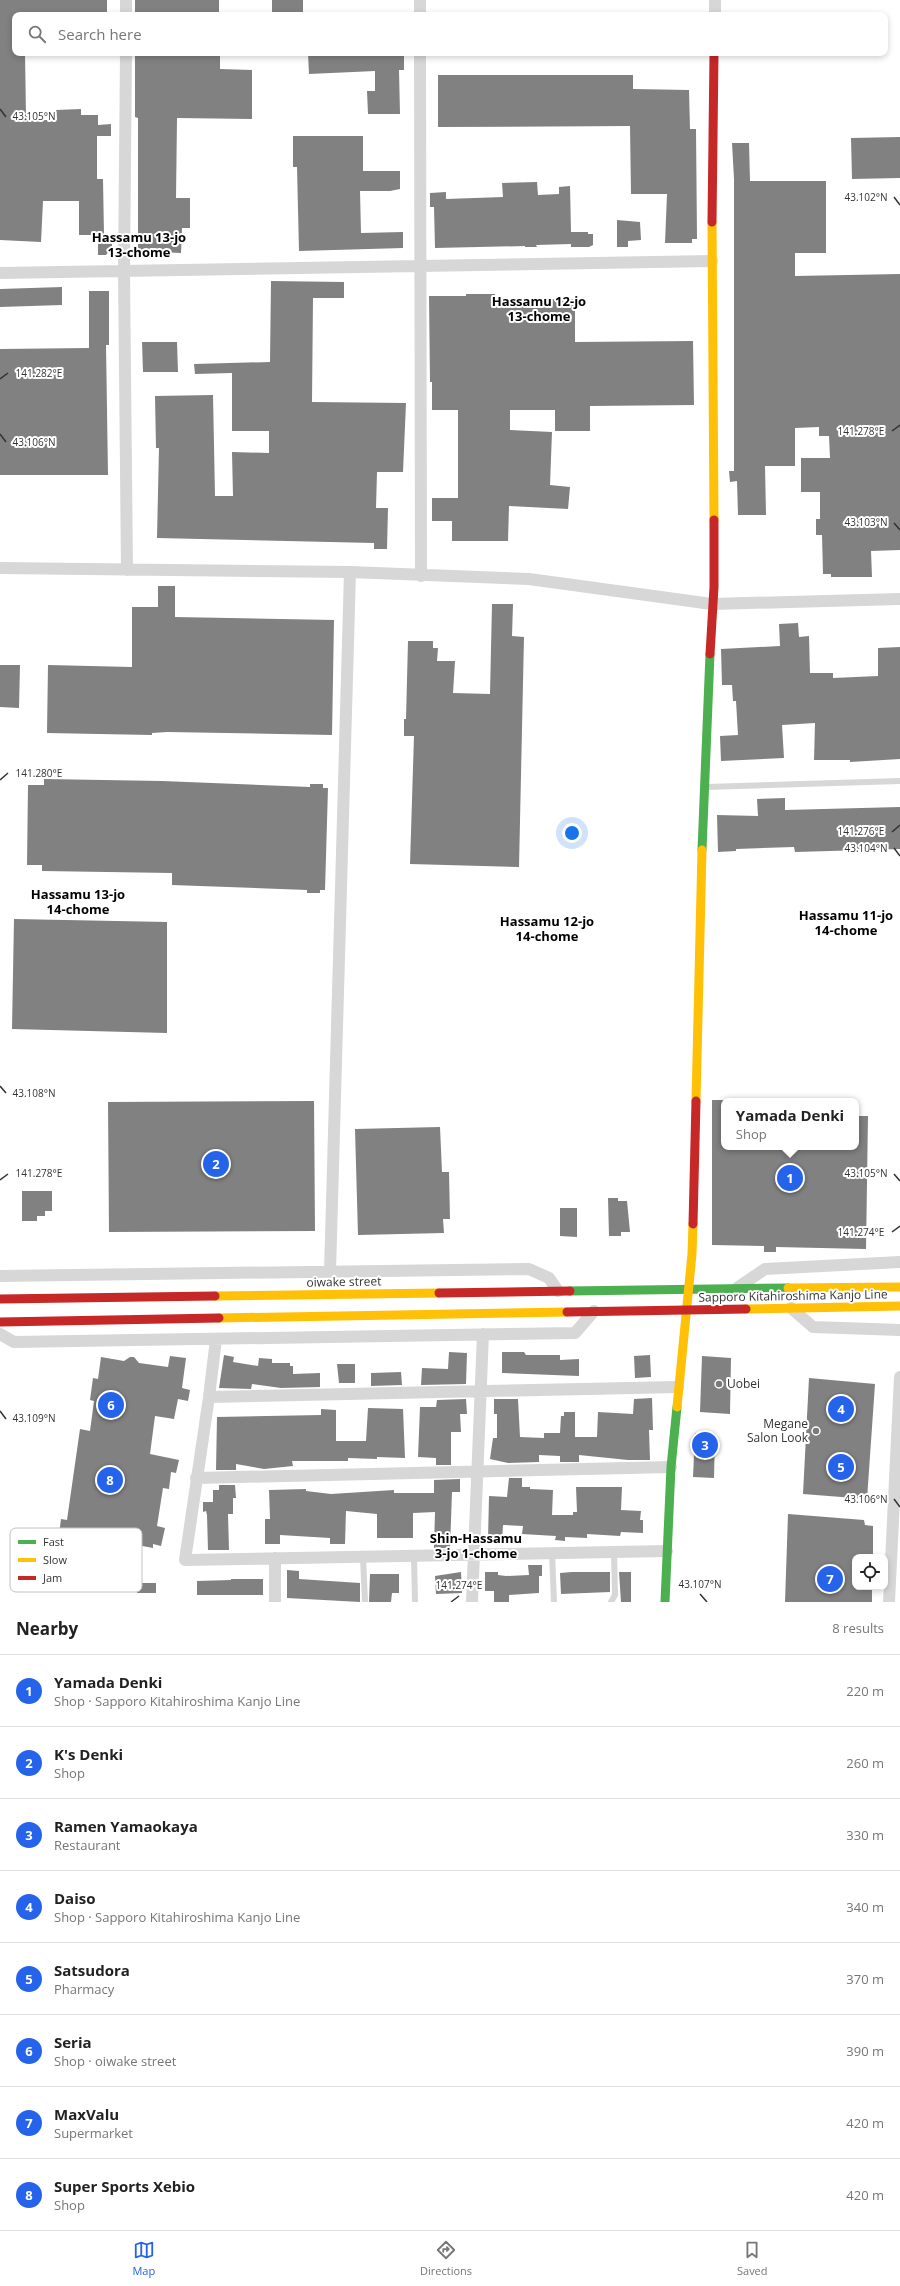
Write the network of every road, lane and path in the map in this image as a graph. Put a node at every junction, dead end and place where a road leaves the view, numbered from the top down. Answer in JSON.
{"nodes":[{"id":1,"x":126,"y":0,"type":"edge"},
{"id":2,"x":420,"y":0,"type":"edge"},
{"id":3,"x":715,"y":0,"type":"edge"},
{"id":4,"x":126,"y":12,"type":"edge"},
{"id":5,"x":420,"y":12,"type":"edge"},
{"id":6,"x":715,"y":12,"type":"edge"},
{"id":7,"x":126,"y":56,"type":"edge"},
{"id":8,"x":420,"y":56,"type":"edge"},
{"id":9,"x":714,"y":56,"type":"edge"},
{"id":10,"x":712,"y":261,"type":"junction"},
{"id":11,"x":420,"y":266,"type":"junction"},
{"id":12,"x":124,"y":271,"type":"junction"},
{"id":13,"x":0,"y":273,"type":"edge"},
{"id":14,"x":0,"y":568,"type":"edge"},
{"id":15,"x":127,"y":570,"type":"junction"},
{"id":16,"x":350,"y":572,"type":"junction"},
{"id":17,"x":422,"y":576,"type":"junction"},
{"id":18,"x":900,"y":599,"type":"edge"},
{"id":19,"x":712,"y":604,"type":"junction"},
{"id":20,"x":900,"y":781,"type":"edge"},
{"id":21,"x":704,"y":787,"type":"junction"},
{"id":22,"x":900,"y":1262,"type":"edge"},
{"id":23,"x":330,"y":1272,"type":"junction"},
{"id":24,"x":0,"y":1276,"type":"edge"},
{"id":25,"x":900,"y":1286,"type":"edge"},
{"id":26,"x":736,"y":1289,"type":"junction"},
{"id":27,"x":688,"y":1290,"type":"junction"},
{"id":28,"x":558,"y":1291,"type":"junction"},
{"id":29,"x":0,"y":1299,"type":"edge"},
{"id":30,"x":900,"y":1306,"type":"edge"},
{"id":31,"x":791,"y":1308,"type":"junction"},
{"id":32,"x":687,"y":1310,"type":"junction"},
{"id":33,"x":594,"y":1311,"type":"junction"},
{"id":34,"x":0,"y":1322,"type":"edge"},
{"id":35,"x":900,"y":1330,"type":"edge"},
{"id":36,"x":0,"y":1334,"type":"edge"},
{"id":37,"x":483,"y":1334,"type":"junction"},
{"id":38,"x":216,"y":1339,"type":"junction"},
{"id":39,"x":900,"y":1377,"type":"edge"},
{"id":40,"x":678,"y":1387,"type":"junction"},
{"id":41,"x":480,"y":1392,"type":"junction"},
{"id":42,"x":209,"y":1398,"type":"junction"},
{"id":43,"x":671,"y":1467,"type":"junction"},
{"id":44,"x":478,"y":1472,"type":"junction"},
{"id":45,"x":196,"y":1478,"type":"junction"},
{"id":46,"x":667,"y":1551,"type":"junction"},
{"id":47,"x":614,"y":1552,"type":"junction"},
{"id":48,"x":552,"y":1553,"type":"junction"},
{"id":49,"x":474,"y":1555,"type":"junction"},
{"id":50,"x":414,"y":1556,"type":"junction"},
{"id":51,"x":363,"y":1557,"type":"junction"},
{"id":52,"x":895,"y":1557,"type":"edge"},
{"id":53,"x":275,"y":1558,"type":"junction"},
{"id":54,"x":275,"y":1602,"type":"edge"},
{"id":55,"x":365,"y":1602,"type":"edge"},
{"id":56,"x":415,"y":1602,"type":"edge"},
{"id":57,"x":472,"y":1602,"type":"edge"},
{"id":58,"x":554,"y":1602,"type":"edge"},
{"id":59,"x":611,"y":1602,"type":"edge"},
{"id":60,"x":665,"y":1602,"type":"edge"},
{"id":61,"x":889,"y":1602,"type":"edge"}],
"edges":[{"from":1,"to":4,"type":"street"},
{"from":2,"to":5,"type":"street"},
{"from":3,"to":6,"type":"street"},
{"from":7,"to":12,"type":"street"},
{"from":8,"to":11,"type":"street"},
{"from":9,"to":10,"type":"main road"},
{"from":10,"to":11,"type":"street"},
{"from":10,"to":19,"type":"main road"},
{"from":11,"to":12,"type":"street"},
{"from":11,"to":17,"type":"street"},
{"from":12,"to":13,"type":"street"},
{"from":12,"to":15,"type":"street"},
{"from":14,"to":15,"type":"street"},
{"from":15,"to":16,"type":"street"},
{"from":16,"to":17,"type":"street"},
{"from":16,"to":23,"type":"street"},
{"from":17,"to":19,"type":"street"},
{"from":18,"to":19,"type":"street"},
{"from":19,"to":21,"type":"main road"},
{"from":20,"to":21,"type":"lane"},
{"from":21,"to":27,"type":"main road"},
{"from":22,"to":26,"type":"street"},
{"from":23,"to":24,"type":"street"},
{"from":23,"to":28,"type":"street"},
{"from":25,"to":26,"type":"main road","name":"Sapporo Kitahiroshima Kanjo Line"},
{"from":26,"to":27,"type":"main road","name":"Sapporo Kitahiroshima Kanjo Line"},
{"from":27,"to":28,"type":"main road","name":"oiwake street"},
{"from":27,"to":32,"type":"main road"},
{"from":28,"to":29,"type":"main road","name":"oiwake street"},
{"from":30,"to":31,"type":"main road","name":"Sapporo Kitahiroshima Kanjo Line"},
{"from":31,"to":32,"type":"main road","name":"Sapporo Kitahiroshima Kanjo Line"},
{"from":31,"to":35,"type":"street"},
{"from":32,"to":33,"type":"main road"},
{"from":32,"to":40,"type":"main road"},
{"from":33,"to":34,"type":"main road"},
{"from":33,"to":37,"type":"street"},
{"from":36,"to":38,"type":"street"},
{"from":37,"to":38,"type":"street"},
{"from":37,"to":41,"type":"street"},
{"from":38,"to":42,"type":"street"},
{"from":39,"to":52,"type":"street"},
{"from":40,"to":41,"type":"street"},
{"from":40,"to":43,"type":"main road"},
{"from":41,"to":42,"type":"street"},
{"from":41,"to":44,"type":"street"},
{"from":42,"to":45,"type":"street"},
{"from":43,"to":44,"type":"street"},
{"from":43,"to":46,"type":"main road"},
{"from":44,"to":45,"type":"street"},
{"from":44,"to":49,"type":"street"},
{"from":45,"to":53,"type":"street"},
{"from":46,"to":47,"type":"street"},
{"from":46,"to":60,"type":"main road"},
{"from":47,"to":48,"type":"street"},
{"from":47,"to":59,"type":"lane"},
{"from":48,"to":49,"type":"street"},
{"from":48,"to":58,"type":"lane"},
{"from":49,"to":50,"type":"street"},
{"from":49,"to":57,"type":"street"},
{"from":50,"to":51,"type":"street"},
{"from":50,"to":56,"type":"lane"},
{"from":51,"to":53,"type":"street"},
{"from":51,"to":55,"type":"lane"},
{"from":52,"to":61,"type":"street"},
{"from":53,"to":54,"type":"street"}]}
